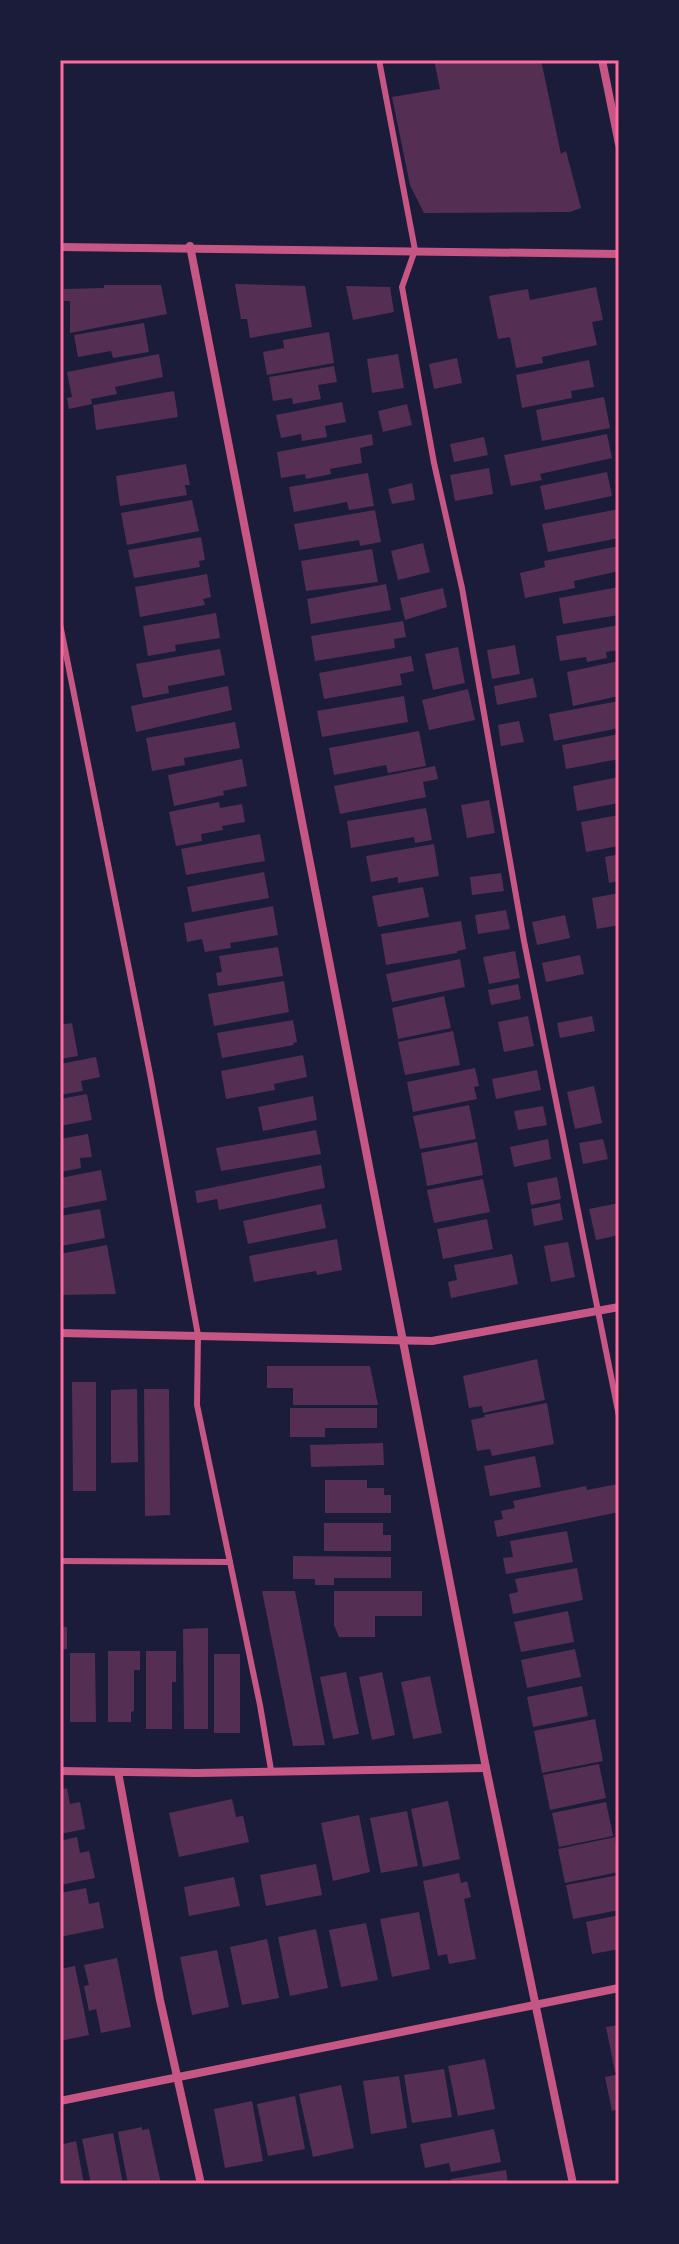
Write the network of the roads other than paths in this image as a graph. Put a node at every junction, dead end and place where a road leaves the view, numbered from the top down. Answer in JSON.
{"nodes":[{"id":1,"x":379,"y":60,"type":"edge"},
{"id":2,"x":602,"y":60,"type":"edge"},
{"id":3,"x":619,"y":144,"type":"edge"},
{"id":4,"x":190,"y":246,"type":"junction"},
{"id":5,"x":60,"y":247,"type":"edge"},
{"id":6,"x":415,"y":250,"type":"junction"},
{"id":7,"x":619,"y":254,"type":"edge"},
{"id":8,"x":60,"y":624,"type":"edge"},
{"id":9,"x":619,"y":1307,"type":"edge"},
{"id":10,"x":598,"y":1311,"type":"junction"},
{"id":11,"x":60,"y":1333,"type":"edge"},
{"id":12,"x":198,"y":1335,"type":"junction"},
{"id":13,"x":402,"y":1339,"type":"junction"},
{"id":14,"x":619,"y":1416,"type":"edge"},
{"id":15,"x":60,"y":1561,"type":"edge"},
{"id":16,"x":230,"y":1562,"type":"junction"},
{"id":17,"x":486,"y":1768,"type":"junction"},
{"id":18,"x":271,"y":1770,"type":"junction"},
{"id":19,"x":60,"y":1771,"type":"edge"},
{"id":20,"x":118,"y":1772,"type":"junction"},
{"id":21,"x":619,"y":1988,"type":"edge"},
{"id":22,"x":537,"y":2007,"type":"junction"},
{"id":23,"x":177,"y":2079,"type":"junction"},
{"id":24,"x":60,"y":2101,"type":"edge"},
{"id":25,"x":201,"y":2184,"type":"edge"},
{"id":26,"x":573,"y":2184,"type":"edge"}],
"edges":[{"from":1,"to":6,"type":"lane"},
{"from":2,"to":3,"type":"street"},
{"from":4,"to":5,"type":"street"},
{"from":4,"to":6,"type":"street"},
{"from":4,"to":13,"type":"street"},
{"from":6,"to":7,"type":"street"},
{"from":6,"to":10,"type":"lane"},
{"from":8,"to":12,"type":"lane"},
{"from":9,"to":10,"type":"street"},
{"from":10,"to":13,"type":"street"},
{"from":10,"to":14,"type":"lane"},
{"from":11,"to":12,"type":"street"},
{"from":12,"to":13,"type":"street"},
{"from":12,"to":16,"type":"lane"},
{"from":13,"to":17,"type":"street"},
{"from":15,"to":16,"type":"lane"},
{"from":16,"to":18,"type":"lane"},
{"from":17,"to":18,"type":"street"},
{"from":17,"to":22,"type":"street"},
{"from":18,"to":20,"type":"street"},
{"from":19,"to":20,"type":"street"},
{"from":20,"to":23,"type":"street"},
{"from":21,"to":22,"type":"street"},
{"from":22,"to":23,"type":"street"},
{"from":22,"to":26,"type":"street"},
{"from":23,"to":24,"type":"street"},
{"from":23,"to":25,"type":"street"}]}
